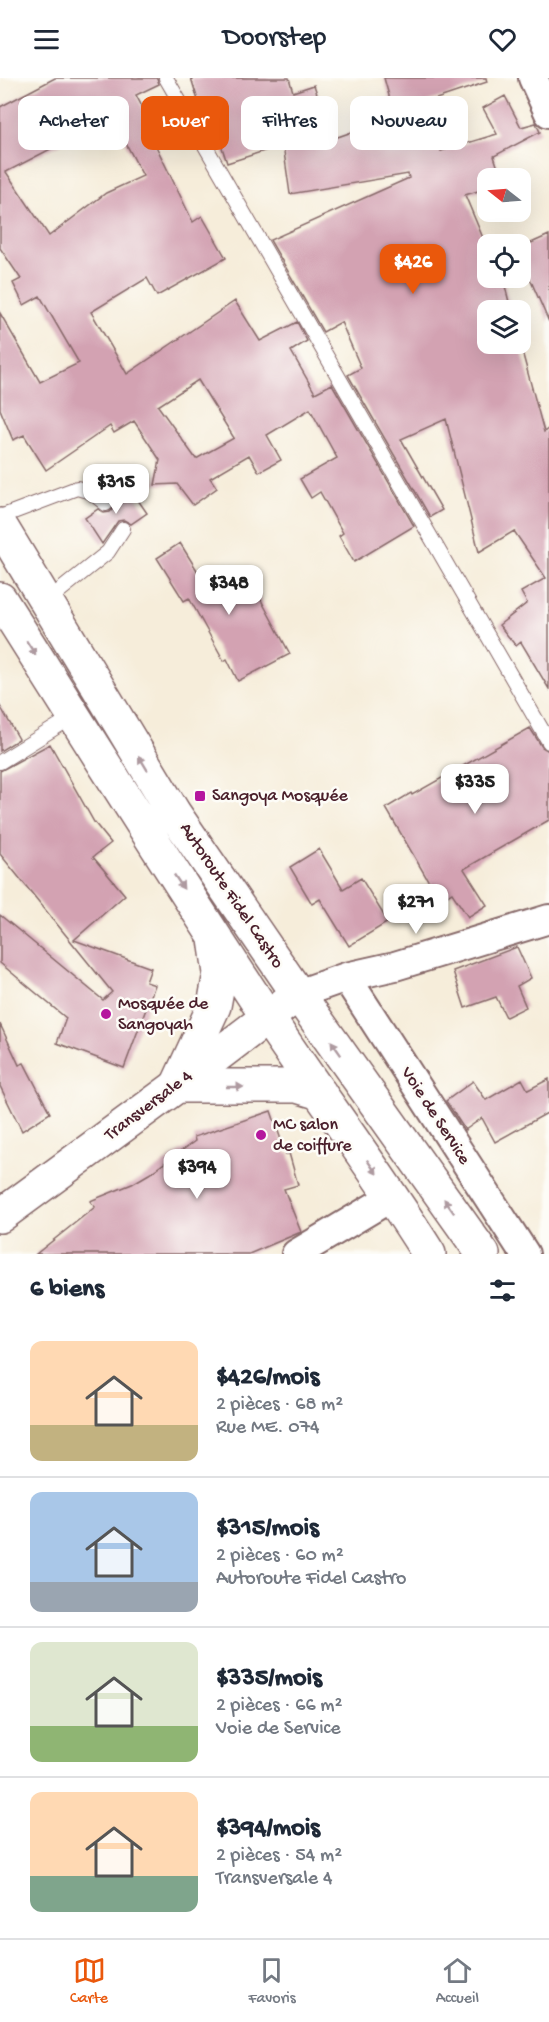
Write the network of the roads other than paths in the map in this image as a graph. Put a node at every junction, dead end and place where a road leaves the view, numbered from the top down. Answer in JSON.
{"nodes":[{"id":1,"x":166,"y":78,"type":"edge"},
{"id":2,"x":533,"y":78,"type":"edge"},
{"id":3,"x":549,"y":113,"type":"edge"},
{"id":4,"x":106,"y":504,"type":"dead end"},
{"id":5,"x":0,"y":518,"type":"edge"},
{"id":6,"x":0,"y":525,"type":"edge"},
{"id":7,"x":123,"y":529,"type":"dead end"},
{"id":8,"x":0,"y":599,"type":"edge"},
{"id":9,"x":46,"y":601,"type":"junction"},
{"id":10,"x":74,"y":716,"type":"junction"},
{"id":11,"x":549,"y":742,"type":"edge"},
{"id":12,"x":0,"y":762,"type":"edge"},
{"id":13,"x":549,"y":919,"type":"edge"},
{"id":14,"x":214,"y":934,"type":"junction"},
{"id":15,"x":346,"y":977,"type":"junction"},
{"id":16,"x":297,"y":994,"type":"junction"},
{"id":17,"x":266,"y":1016,"type":"junction"},
{"id":18,"x":177,"y":1086,"type":"junction"},
{"id":19,"x":320,"y":1093,"type":"junction"},
{"id":20,"x":393,"y":1196,"type":"junction"},
{"id":21,"x":0,"y":1216,"type":"edge"},
{"id":22,"x":296,"y":1254,"type":"edge"},
{"id":23,"x":429,"y":1254,"type":"edge"},
{"id":24,"x":483,"y":1254,"type":"edge"},
{"id":25,"x":524,"y":1254,"type":"edge"}],
"edges":[{"from":1,"to":11,"type":"lane"},
{"from":2,"to":3,"type":"street"},
{"from":4,"to":5,"type":"lane"},
{"from":6,"to":9,"type":"main road","name":"Autoroute Fidel Castro"},
{"from":7,"to":9,"type":"lane"},
{"from":8,"to":10,"type":"main road","name":"Autoroute Fidel Castro","one_way":true},
{"from":16,"to":9,"type":"main road","name":"Autoroute Fidel Castro","one_way":true},
{"from":10,"to":12,"type":"lane"},
{"from":10,"to":14,"type":"main road","name":"Autoroute Fidel Castro","one_way":true},
{"from":13,"to":15,"type":"street"},
{"from":14,"to":17,"type":"main road","name":"Autoroute Fidel Castro"},
{"from":14,"to":18,"type":"main road"},
{"from":15,"to":16,"type":"street"},
{"from":15,"to":25,"type":"street","name":"Voie de Service"},
{"from":16,"to":17,"type":"main road","name":"Transversale 4"},
{"from":24,"to":16,"type":"main road","name":"Autoroute Fidel Castro","one_way":true},
{"from":17,"to":18,"type":"main road","name":"Transversale 4"},
{"from":17,"to":19,"type":"main road","name":"Autoroute Fidel Castro"},
{"from":18,"to":19,"type":"main road","one_way":true},
{"from":18,"to":21,"type":"main road","name":"Transversale 4"},
{"from":19,"to":20,"type":"main road","name":"Autoroute Fidel Castro","one_way":true},
{"from":20,"to":22,"type":"street"},
{"from":20,"to":23,"type":"main road","name":"Autoroute Fidel Castro"}]}
